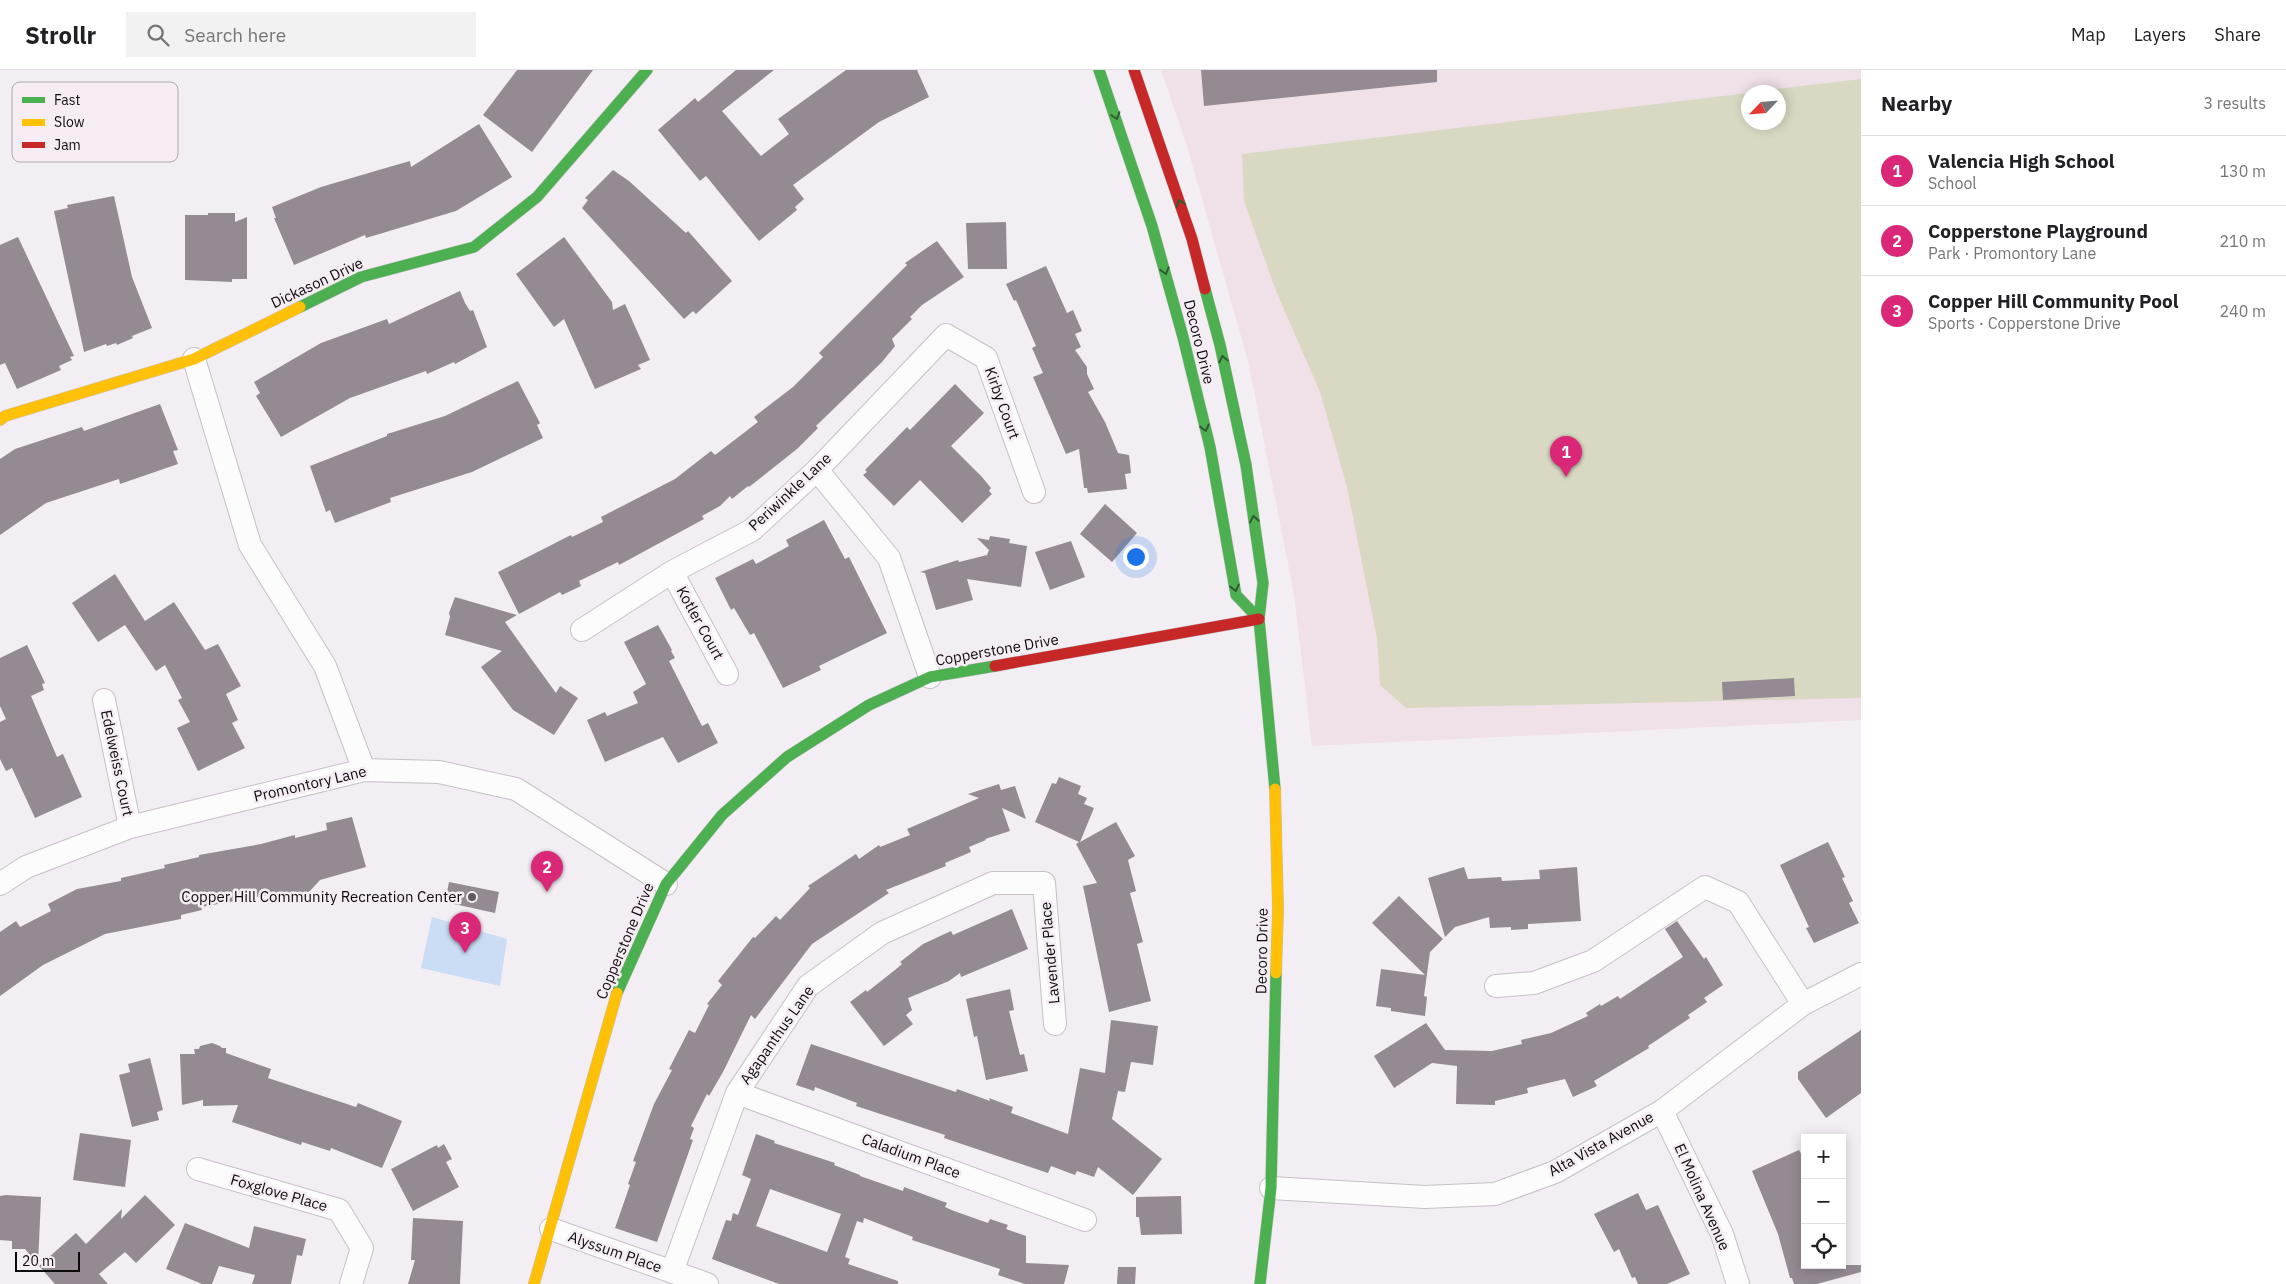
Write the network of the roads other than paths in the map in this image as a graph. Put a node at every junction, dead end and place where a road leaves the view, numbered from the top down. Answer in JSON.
{"nodes":[{"id":1,"x":647,"y":70,"type":"edge"},
{"id":2,"x":1099,"y":70,"type":"edge"},
{"id":3,"x":1134,"y":70,"type":"edge"},
{"id":4,"x":946,"y":334,"type":"joint"},
{"id":5,"x":194,"y":359,"type":"junction"},
{"id":6,"x":0,"y":420,"type":"edge"},
{"id":7,"x":817,"y":470,"type":"junction"},
{"id":8,"x":1034,"y":492,"type":"dead end"},
{"id":9,"x":672,"y":572,"type":"junction"},
{"id":10,"x":1259,"y":619,"type":"junction"},
{"id":11,"x":582,"y":630,"type":"dead end"},
{"id":12,"x":727,"y":674,"type":"dead end"},
{"id":13,"x":930,"y":677,"type":"junction"},
{"id":14,"x":104,"y":700,"type":"dead end"},
{"id":15,"x":364,"y":770,"type":"junction"},
{"id":16,"x":130,"y":827,"type":"junction"},
{"id":17,"x":1044,"y":883,"type":"joint"},
{"id":18,"x":0,"y":884,"type":"edge"},
{"id":19,"x":666,"y":884,"type":"junction"},
{"id":20,"x":1861,"y":974,"type":"edge"},
{"id":21,"x":1496,"y":986,"type":"dead end"},
{"id":22,"x":1803,"y":1004,"type":"junction"},
{"id":23,"x":1055,"y":1024,"type":"dead end"},
{"id":24,"x":737,"y":1093,"type":"junction"},
{"id":25,"x":1662,"y":1111,"type":"junction"},
{"id":26,"x":198,"y":1169,"type":"dead end"},
{"id":27,"x":1272,"y":1188,"type":"junction"},
{"id":28,"x":1085,"y":1220,"type":"dead end"},
{"id":29,"x":551,"y":1230,"type":"junction"},
{"id":30,"x":672,"y":1272,"type":"junction"},
{"id":31,"x":351,"y":1284,"type":"edge"},
{"id":32,"x":534,"y":1284,"type":"edge"},
{"id":33,"x":708,"y":1284,"type":"edge"},
{"id":34,"x":1260,"y":1284,"type":"edge"},
{"id":35,"x":1738,"y":1284,"type":"edge"}],
"edges":[{"from":1,"to":5,"type":"street","name":"Dickason Drive"},
{"from":2,"to":10,"type":"street","name":"Decoro Drive","one_way":true},
{"from":10,"to":3,"type":"street","name":"Decoro Drive","one_way":true},
{"from":4,"to":7,"type":"street","name":"Periwinkle Lane"},
{"from":4,"to":8,"type":"street","name":"Kirby Court"},
{"from":5,"to":6,"type":"street","name":"Dickason Drive"},
{"from":5,"to":15,"type":"street"},
{"from":7,"to":9,"type":"street","name":"Periwinkle Lane"},
{"from":7,"to":13,"type":"street"},
{"from":9,"to":11,"type":"street","name":"Periwinkle Lane"},
{"from":9,"to":12,"type":"street","name":"Kotler Court"},
{"from":10,"to":13,"type":"street","name":"Copperstone Drive"},
{"from":10,"to":27,"type":"street","name":"Decoro Drive"},
{"from":13,"to":19,"type":"street","name":"Copperstone Drive"},
{"from":14,"to":16,"type":"street","name":"Edelweiss Court"},
{"from":15,"to":16,"type":"street","name":"Promontory Lane"},
{"from":15,"to":19,"type":"street","name":"Promontory Lane"},
{"from":16,"to":18,"type":"street","name":"Promontory Lane"},
{"from":17,"to":23,"type":"street","name":"Lavender Place"},
{"from":17,"to":24,"type":"street","name":"Agapanthus Lane"},
{"from":19,"to":29,"type":"street","name":"Copperstone Drive"},
{"from":20,"to":22,"type":"street","name":"Alta Vista Avenue"},
{"from":21,"to":22,"type":"street"},
{"from":22,"to":25,"type":"street","name":"Alta Vista Avenue"},
{"from":24,"to":28,"type":"street","name":"Caladium Place"},
{"from":24,"to":30,"type":"street","name":"Agapanthus Lane"},
{"from":25,"to":27,"type":"street","name":"Alta Vista Avenue"},
{"from":25,"to":35,"type":"street","name":"El Molina Avenue"},
{"from":26,"to":31,"type":"street","name":"Foxglove Place"},
{"from":27,"to":34,"type":"street","name":"Decoro Drive"},
{"from":29,"to":30,"type":"street","name":"Alyssum Place"},
{"from":29,"to":32,"type":"street","name":"Copperstone Drive"},
{"from":30,"to":33,"type":"street","name":"Alyssum Place"}]}
